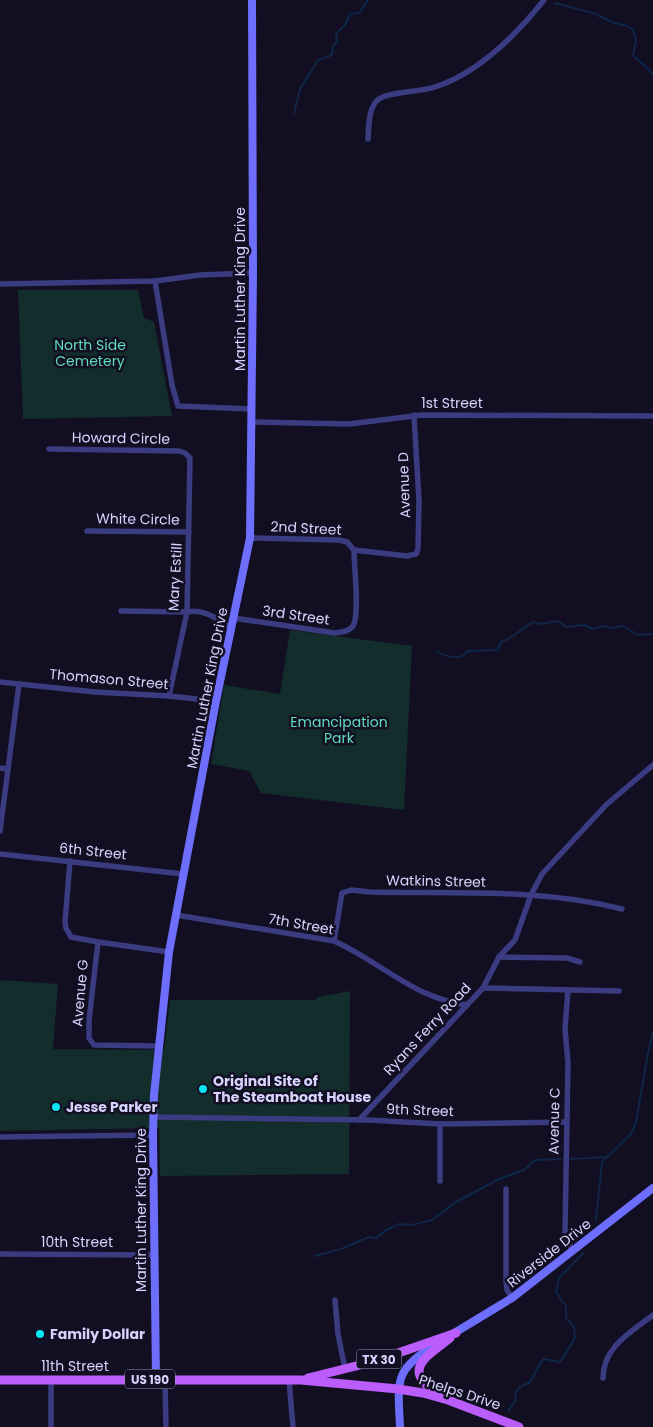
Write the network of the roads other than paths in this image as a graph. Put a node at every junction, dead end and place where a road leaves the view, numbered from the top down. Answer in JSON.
{"nodes":[{"id":1,"x":252,"y":0,"type":"edge"},
{"id":2,"x":544,"y":0,"type":"edge"},
{"id":3,"x":368,"y":138,"type":"dead end"},
{"id":4,"x":253,"y":273,"type":"junction"},
{"id":5,"x":155,"y":281,"type":"junction"},
{"id":6,"x":0,"y":284,"type":"edge"},
{"id":7,"x":252,"y":409,"type":"junction"},
{"id":8,"x":414,"y":415,"type":"junction"},
{"id":9,"x":653,"y":416,"type":"edge"},
{"id":10,"x":251,"y":422,"type":"junction"},
{"id":11,"x":49,"y":449,"type":"dead end"},
{"id":12,"x":190,"y":458,"type":"joint"},
{"id":13,"x":87,"y":531,"type":"dead end"},
{"id":14,"x":189,"y":532,"type":"junction"},
{"id":15,"x":250,"y":538,"type":"junction"},
{"id":16,"x":354,"y":550,"type":"junction"},
{"id":17,"x":416,"y":554,"type":"joint"},
{"id":18,"x":121,"y":611,"type":"dead end"},
{"id":19,"x":187,"y":612,"type":"junction"},
{"id":20,"x":233,"y":618,"type":"junction"},
{"id":21,"x":231,"y":628,"type":"junction"},
{"id":22,"x":0,"y":682,"type":"edge"},
{"id":23,"x":19,"y":684,"type":"junction"},
{"id":24,"x":169,"y":696,"type":"junction"},
{"id":25,"x":216,"y":701,"type":"junction"},
{"id":26,"x":653,"y":765,"type":"edge"},
{"id":27,"x":0,"y":768,"type":"edge"},
{"id":28,"x":8,"y":768,"type":"junction"},
{"id":29,"x":0,"y":831,"type":"edge"},
{"id":30,"x":0,"y":854,"type":"edge"},
{"id":31,"x":70,"y":861,"type":"junction"},
{"id":32,"x":183,"y":874,"type":"junction"},
{"id":33,"x":531,"y":895,"type":"junction"},
{"id":34,"x":622,"y":909,"type":"dead end"},
{"id":35,"x":176,"y":915,"type":"junction"},
{"id":36,"x":334,"y":941,"type":"junction"},
{"id":37,"x":98,"y":942,"type":"junction"},
{"id":38,"x":169,"y":952,"type":"junction"},
{"id":39,"x":499,"y":957,"type":"junction"},
{"id":40,"x":580,"y":962,"type":"dead end"},
{"id":41,"x":483,"y":988,"type":"junction"},
{"id":42,"x":568,"y":990,"type":"junction"},
{"id":43,"x":619,"y":991,"type":"dead end"},
{"id":44,"x":467,"y":1005,"type":"junction"},
{"id":45,"x":158,"y":1046,"type":"junction"},
{"id":46,"x":153,"y":1117,"type":"junction"},
{"id":47,"x":359,"y":1120,"type":"junction"},
{"id":48,"x":567,"y":1122,"type":"junction"},
{"id":49,"x":440,"y":1124,"type":"junction"},
{"id":50,"x":153,"y":1135,"type":"junction"},
{"id":51,"x":0,"y":1136,"type":"edge"},
{"id":52,"x":440,"y":1181,"type":"dead end"},
{"id":53,"x":653,"y":1188,"type":"edge"},
{"id":54,"x":506,"y":1189,"type":"dead end"},
{"id":55,"x":572,"y":1251,"type":"junction"},
{"id":56,"x":0,"y":1254,"type":"edge"},
{"id":57,"x":154,"y":1255,"type":"junction"},
{"id":58,"x":512,"y":1298,"type":"junction"},
{"id":59,"x":335,"y":1300,"type":"dead end"},
{"id":60,"x":653,"y":1315,"type":"edge"},
{"id":61,"x":456,"y":1332,"type":"junction"},
{"id":62,"x":345,"y":1369,"type":"junction"},
{"id":63,"x":603,"y":1378,"type":"dead end"},
{"id":64,"x":51,"y":1379,"type":"junction"},
{"id":65,"x":161,"y":1379,"type":"junction"},
{"id":66,"x":0,"y":1380,"type":"edge"},
{"id":67,"x":289,"y":1380,"type":"junction"},
{"id":68,"x":301,"y":1380,"type":"junction"},
{"id":69,"x":398,"y":1389,"type":"junction"},
{"id":70,"x":448,"y":1400,"type":"junction"},
{"id":71,"x":51,"y":1427,"type":"edge"},
{"id":72,"x":166,"y":1427,"type":"edge"},
{"id":73,"x":293,"y":1427,"type":"edge"},
{"id":74,"x":400,"y":1427,"type":"edge"},
{"id":75,"x":519,"y":1427,"type":"edge"}],
"edges":[{"from":1,"to":4,"type":"street","name":"Martin Luther King Drive"},
{"from":2,"to":3,"type":"street"},
{"from":4,"to":5,"type":"street"},
{"from":4,"to":7,"type":"street","name":"Martin Luther King Drive"},
{"from":5,"to":6,"type":"street"},
{"from":5,"to":7,"type":"street"},
{"from":7,"to":10,"type":"street","name":"Martin Luther King Drive"},
{"from":8,"to":9,"type":"street","name":"1st Street"},
{"from":8,"to":10,"type":"street","name":"1st Street"},
{"from":8,"to":17,"type":"street","name":"Avenue D"},
{"from":10,"to":15,"type":"street","name":"Martin Luther King Drive"},
{"from":11,"to":12,"type":"street","name":"Howard Circle"},
{"from":12,"to":14,"type":"street","name":"Mary Estill"},
{"from":13,"to":14,"type":"street","name":"White Circle"},
{"from":14,"to":19,"type":"street","name":"Mary Estill"},
{"from":15,"to":16,"type":"street","name":"2nd Street"},
{"from":15,"to":20,"type":"street","name":"Martin Luther King Drive"},
{"from":16,"to":17,"type":"street","name":"2nd Street"},
{"from":16,"to":20,"type":"street","name":"3rd Street"},
{"from":18,"to":19,"type":"street"},
{"from":19,"to":21,"type":"street"},
{"from":19,"to":24,"type":"street","name":"Mary Estill"},
{"from":20,"to":21,"type":"street","name":"Martin Luther King Drive"},
{"from":21,"to":25,"type":"street","name":"Martin Luther King Drive"},
{"from":22,"to":23,"type":"street","name":"Thomason Street"},
{"from":23,"to":24,"type":"street","name":"Thomason Street"},
{"from":23,"to":28,"type":"street"},
{"from":24,"to":25,"type":"street","name":"Thomason Street"},
{"from":25,"to":32,"type":"street","name":"Martin Luther King Drive"},
{"from":26,"to":33,"type":"street","name":"Ryans Ferry Road"},
{"from":27,"to":28,"type":"street"},
{"from":28,"to":29,"type":"street"},
{"from":30,"to":31,"type":"street","name":"6th Street"},
{"from":31,"to":32,"type":"street","name":"6th Street"},
{"from":31,"to":37,"type":"street"},
{"from":32,"to":35,"type":"street","name":"Martin Luther King Drive"},
{"from":33,"to":34,"type":"street","name":"Watkins Street"},
{"from":33,"to":36,"type":"street","name":"Watkins Street"},
{"from":33,"to":39,"type":"street","name":"Ryans Ferry Road"},
{"from":35,"to":36,"type":"street","name":"7th Street"},
{"from":35,"to":38,"type":"street","name":"Martin Luther King Drive"},
{"from":36,"to":44,"type":"street","name":"7th Street"},
{"from":37,"to":38,"type":"street"},
{"from":37,"to":45,"type":"street","name":"Avenue G"},
{"from":38,"to":45,"type":"street","name":"Martin Luther King Drive"},
{"from":39,"to":40,"type":"street"},
{"from":39,"to":41,"type":"street","name":"Ryans Ferry Road"},
{"from":41,"to":42,"type":"street"},
{"from":41,"to":44,"type":"street","name":"Ryans Ferry Road"},
{"from":42,"to":43,"type":"street"},
{"from":42,"to":48,"type":"street","name":"Avenue C"},
{"from":44,"to":47,"type":"street","name":"Ryans Ferry Road"},
{"from":45,"to":46,"type":"street","name":"Martin Luther King Drive"},
{"from":46,"to":47,"type":"street","name":"9th Street"},
{"from":46,"to":50,"type":"street","name":"Martin Luther King Drive"},
{"from":47,"to":49,"type":"street","name":"9th Street"},
{"from":48,"to":49,"type":"street","name":"9th Street"},
{"from":48,"to":55,"type":"street","name":"Avenue C"},
{"from":49,"to":52,"type":"street"},
{"from":50,"to":51,"type":"street"},
{"from":50,"to":57,"type":"street","name":"Martin Luther King Drive"},
{"from":53,"to":55,"type":"street","name":"Riverside Drive","number":"TX 30"},
{"from":54,"to":58,"type":"street"},
{"from":55,"to":58,"type":"street","name":"Riverside Drive","number":"TX 30"},
{"from":56,"to":57,"type":"street","name":"10th Street"},
{"from":57,"to":65,"type":"street","name":"Martin Luther King Drive"},
{"from":58,"to":61,"type":"street","name":"Riverside Drive","number":"TX 30"},
{"from":59,"to":62,"type":"street"},
{"from":60,"to":63,"type":"street"},
{"from":61,"to":62,"type":"main road","number":"TX 30"},
{"from":61,"to":69,"type":"street","number":"TX 30"},
{"from":61,"to":70,"type":"main road"},
{"from":62,"to":68,"type":"main road","number":"TX 30"},
{"from":64,"to":65,"type":"main road","name":"11th Street","number":"US 190"},
{"from":64,"to":66,"type":"main road","name":"11th Street","number":"US 190"},
{"from":64,"to":71,"type":"street"},
{"from":65,"to":67,"type":"main road","name":"11th Street","number":"US 190"},
{"from":65,"to":72,"type":"street"},
{"from":67,"to":68,"type":"main road","name":"11th Street","number":"US 190"},
{"from":67,"to":73,"type":"street"},
{"from":68,"to":69,"type":"main road","name":"Phelps Drive","number":"US 190"},
{"from":69,"to":70,"type":"main road","name":"Phelps Drive","number":"US 190"},
{"from":69,"to":74,"type":"street"},
{"from":70,"to":75,"type":"main road","name":"Phelps Drive","number":"US 190"}]}
